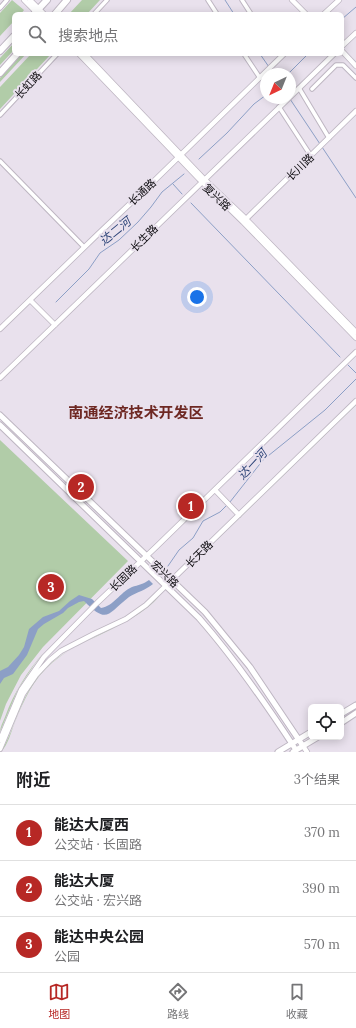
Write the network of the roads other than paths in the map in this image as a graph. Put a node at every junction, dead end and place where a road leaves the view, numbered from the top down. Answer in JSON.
{"nodes":[{"id":1,"x":7,"y":0,"type":"edge"},
{"id":2,"x":24,"y":0,"type":"edge"},
{"id":3,"x":30,"y":0,"type":"edge"},
{"id":4,"x":47,"y":0,"type":"edge"},
{"id":5,"x":67,"y":0,"type":"edge"},
{"id":6,"x":107,"y":0,"type":"edge"},
{"id":7,"x":208,"y":0,"type":"edge"},
{"id":8,"x":242,"y":0,"type":"edge"},
{"id":9,"x":292,"y":0,"type":"edge"},
{"id":10,"x":339,"y":0,"type":"edge"},
{"id":11,"x":0,"y":8,"type":"edge"},
{"id":12,"x":37,"y":12,"type":"edge"},
{"id":13,"x":57,"y":12,"type":"edge"},
{"id":14,"x":96,"y":12,"type":"edge"},
{"id":15,"x":216,"y":12,"type":"edge"},
{"id":16,"x":250,"y":12,"type":"edge"},
{"id":17,"x":304,"y":12,"type":"edge"},
{"id":18,"x":326,"y":12,"type":"edge"},
{"id":19,"x":356,"y":32,"type":"edge"},
{"id":20,"x":12,"y":38,"type":"edge"},
{"id":21,"x":344,"y":44,"type":"edge"},
{"id":22,"x":0,"y":51,"type":"edge"},
{"id":23,"x":344,"y":53,"type":"edge"},
{"id":24,"x":15,"y":56,"type":"edge"},
{"id":25,"x":55,"y":56,"type":"edge"},
{"id":26,"x":81,"y":56,"type":"edge"},
{"id":27,"x":86,"y":56,"type":"edge"},
{"id":28,"x":246,"y":56,"type":"edge"},
{"id":29,"x":332,"y":56,"type":"edge"},
{"id":30,"x":279,"y":57,"type":"edge"},
{"id":31,"x":356,"y":66,"type":"edge"},
{"id":32,"x":269,"y":68,"type":"edge"},
{"id":33,"x":0,"y":73,"type":"edge"},
{"id":34,"x":260,"y":75,"type":"edge"},
{"id":35,"x":355,"y":76,"type":"edge"},
{"id":36,"x":260,"y":77,"type":"edge"},
{"id":37,"x":312,"y":89,"type":"dead end"},
{"id":38,"x":297,"y":90,"type":"joint"},
{"id":39,"x":281,"y":106,"type":"joint"},
{"id":40,"x":356,"y":111,"type":"edge"},
{"id":41,"x":0,"y":115,"type":"edge"},
{"id":42,"x":329,"y":138,"type":"junction"},
{"id":43,"x":179,"y":156,"type":"junction"},
{"id":44,"x":311,"y":156,"type":"junction"},
{"id":45,"x":0,"y":161,"type":"edge"},
{"id":46,"x":203,"y":181,"type":"junction"},
{"id":47,"x":244,"y":221,"type":"junction"},
{"id":48,"x":84,"y":247,"type":"junction"},
{"id":49,"x":30,"y":300,"type":"junction"},
{"id":50,"x":54,"y":325,"type":"junction"},
{"id":51,"x":0,"y":329,"type":"edge"},
{"id":52,"x":356,"y":332,"type":"edge"},
{"id":53,"x":356,"y":338,"type":"edge"},
{"id":54,"x":356,"y":352,"type":"edge"},
{"id":55,"x":0,"y":378,"type":"edge"},
{"id":56,"x":356,"y":401,"type":"edge"},
{"id":57,"x":0,"y":415,"type":"edge"},
{"id":58,"x":0,"y":425,"type":"edge"},
{"id":59,"x":214,"y":490,"type":"junction"},
{"id":60,"x":239,"y":516,"type":"junction"},
{"id":61,"x":146,"y":556,"type":"junction"},
{"id":62,"x":141,"y":561,"type":"junction"},
{"id":63,"x":172,"y":581,"type":"junction"},
{"id":64,"x":166,"y":587,"type":"junction"},
{"id":65,"x":356,"y":705,"type":"edge"},
{"id":66,"x":344,"y":712,"type":"edge"},
{"id":67,"x":356,"y":713,"type":"edge"},
{"id":68,"x":344,"y":721,"type":"edge"},
{"id":69,"x":308,"y":734,"type":"edge"},
{"id":70,"x":0,"y":740,"type":"edge"},
{"id":71,"x":299,"y":740,"type":"junction"},
{"id":72,"x":313,"y":740,"type":"edge"},
{"id":73,"x":292,"y":744,"type":"junction"},
{"id":74,"x":303,"y":746,"type":"junction"},
{"id":75,"x":0,"y":749,"type":"edge"},
{"id":76,"x":296,"y":751,"type":"edge"},
{"id":77,"x":278,"y":752,"type":"edge"},
{"id":78,"x":307,"y":752,"type":"edge"}],
"edges":[{"from":1,"to":11,"type":"street"},
{"from":2,"to":12,"type":"street"},
{"from":3,"to":12,"type":"street"},
{"from":4,"to":12,"type":"main road"},
{"from":5,"to":13,"type":"main road"},
{"from":6,"to":14,"type":"street"},
{"from":7,"to":15,"type":"street"},
{"from":8,"to":16,"type":"street"},
{"from":9,"to":17,"type":"street"},
{"from":10,"to":18,"type":"street"},
{"from":19,"to":21,"type":"street"},
{"from":20,"to":22,"type":"main road"},
{"from":23,"to":31,"type":"street"},
{"from":24,"to":33,"type":"main road"},
{"from":25,"to":41,"type":"street","name":"长虹路"},
{"from":26,"to":43,"type":"street","name":"复兴路"},
{"from":27,"to":43,"type":"street","name":"复兴路"},
{"from":28,"to":34,"type":"street"},
{"from":29,"to":38,"type":"street","name":"长生路"},
{"from":30,"to":32,"type":"street","name":"长通路"},
{"from":35,"to":37,"type":"street"},
{"from":36,"to":43,"type":"street","name":"长通路"},
{"from":38,"to":42,"type":"street"},
{"from":39,"to":44,"type":"street"},
{"from":39,"to":46,"type":"street","name":"长生路"},
{"from":40,"to":42,"type":"street","name":"长川路"},
{"from":42,"to":44,"type":"street","name":"长川路"},
{"from":43,"to":46,"type":"street","name":"复兴路"},
{"from":43,"to":48,"type":"street","name":"长通路"},
{"from":44,"to":47,"type":"street","name":"长川路"},
{"from":45,"to":48,"type":"street"},
{"from":46,"to":47,"type":"street","name":"复兴路"},
{"from":46,"to":50,"type":"street","name":"长生路"},
{"from":47,"to":52,"type":"street","name":"复兴路"},
{"from":47,"to":53,"type":"street","name":"复兴路"},
{"from":48,"to":49,"type":"street","name":"长通路"},
{"from":49,"to":50,"type":"street"},
{"from":49,"to":51,"type":"street","name":"长通路"},
{"from":50,"to":55,"type":"street","name":"长生路"},
{"from":54,"to":59,"type":"street","name":"长固路"},
{"from":56,"to":60,"type":"street","name":"长天路"},
{"from":57,"to":61,"type":"main road","name":"宏兴路"},
{"from":58,"to":62,"type":"main road","name":"宏兴路"},
{"from":59,"to":60,"type":"street"},
{"from":59,"to":61,"type":"street","name":"长固路"},
{"from":60,"to":63,"type":"street","name":"长天路"},
{"from":61,"to":62,"type":"street","name":"长固路"},
{"from":61,"to":63,"type":"main road","name":"宏兴路"},
{"from":62,"to":64,"type":"main road","name":"宏兴路"},
{"from":62,"to":70,"type":"street","name":"长固路"},
{"from":63,"to":64,"type":"street","name":"长天路"},
{"from":63,"to":71,"type":"main road","name":"宏兴路"},
{"from":64,"to":73,"type":"main road","name":"宏兴路"},
{"from":64,"to":75,"type":"street","name":"长天路"},
{"from":65,"to":66,"type":"main road"},
{"from":67,"to":68,"type":"main road"},
{"from":69,"to":71,"type":"main road"},
{"from":71,"to":73,"type":"main road"},
{"from":71,"to":74,"type":"main road","name":"宏兴路"},
{"from":72,"to":74,"type":"main road"},
{"from":73,"to":76,"type":"main road","name":"宏兴路"},
{"from":73,"to":77,"type":"main road"},
{"from":74,"to":76,"type":"main road"},
{"from":74,"to":78,"type":"street","name":"宏兴路"}]}
